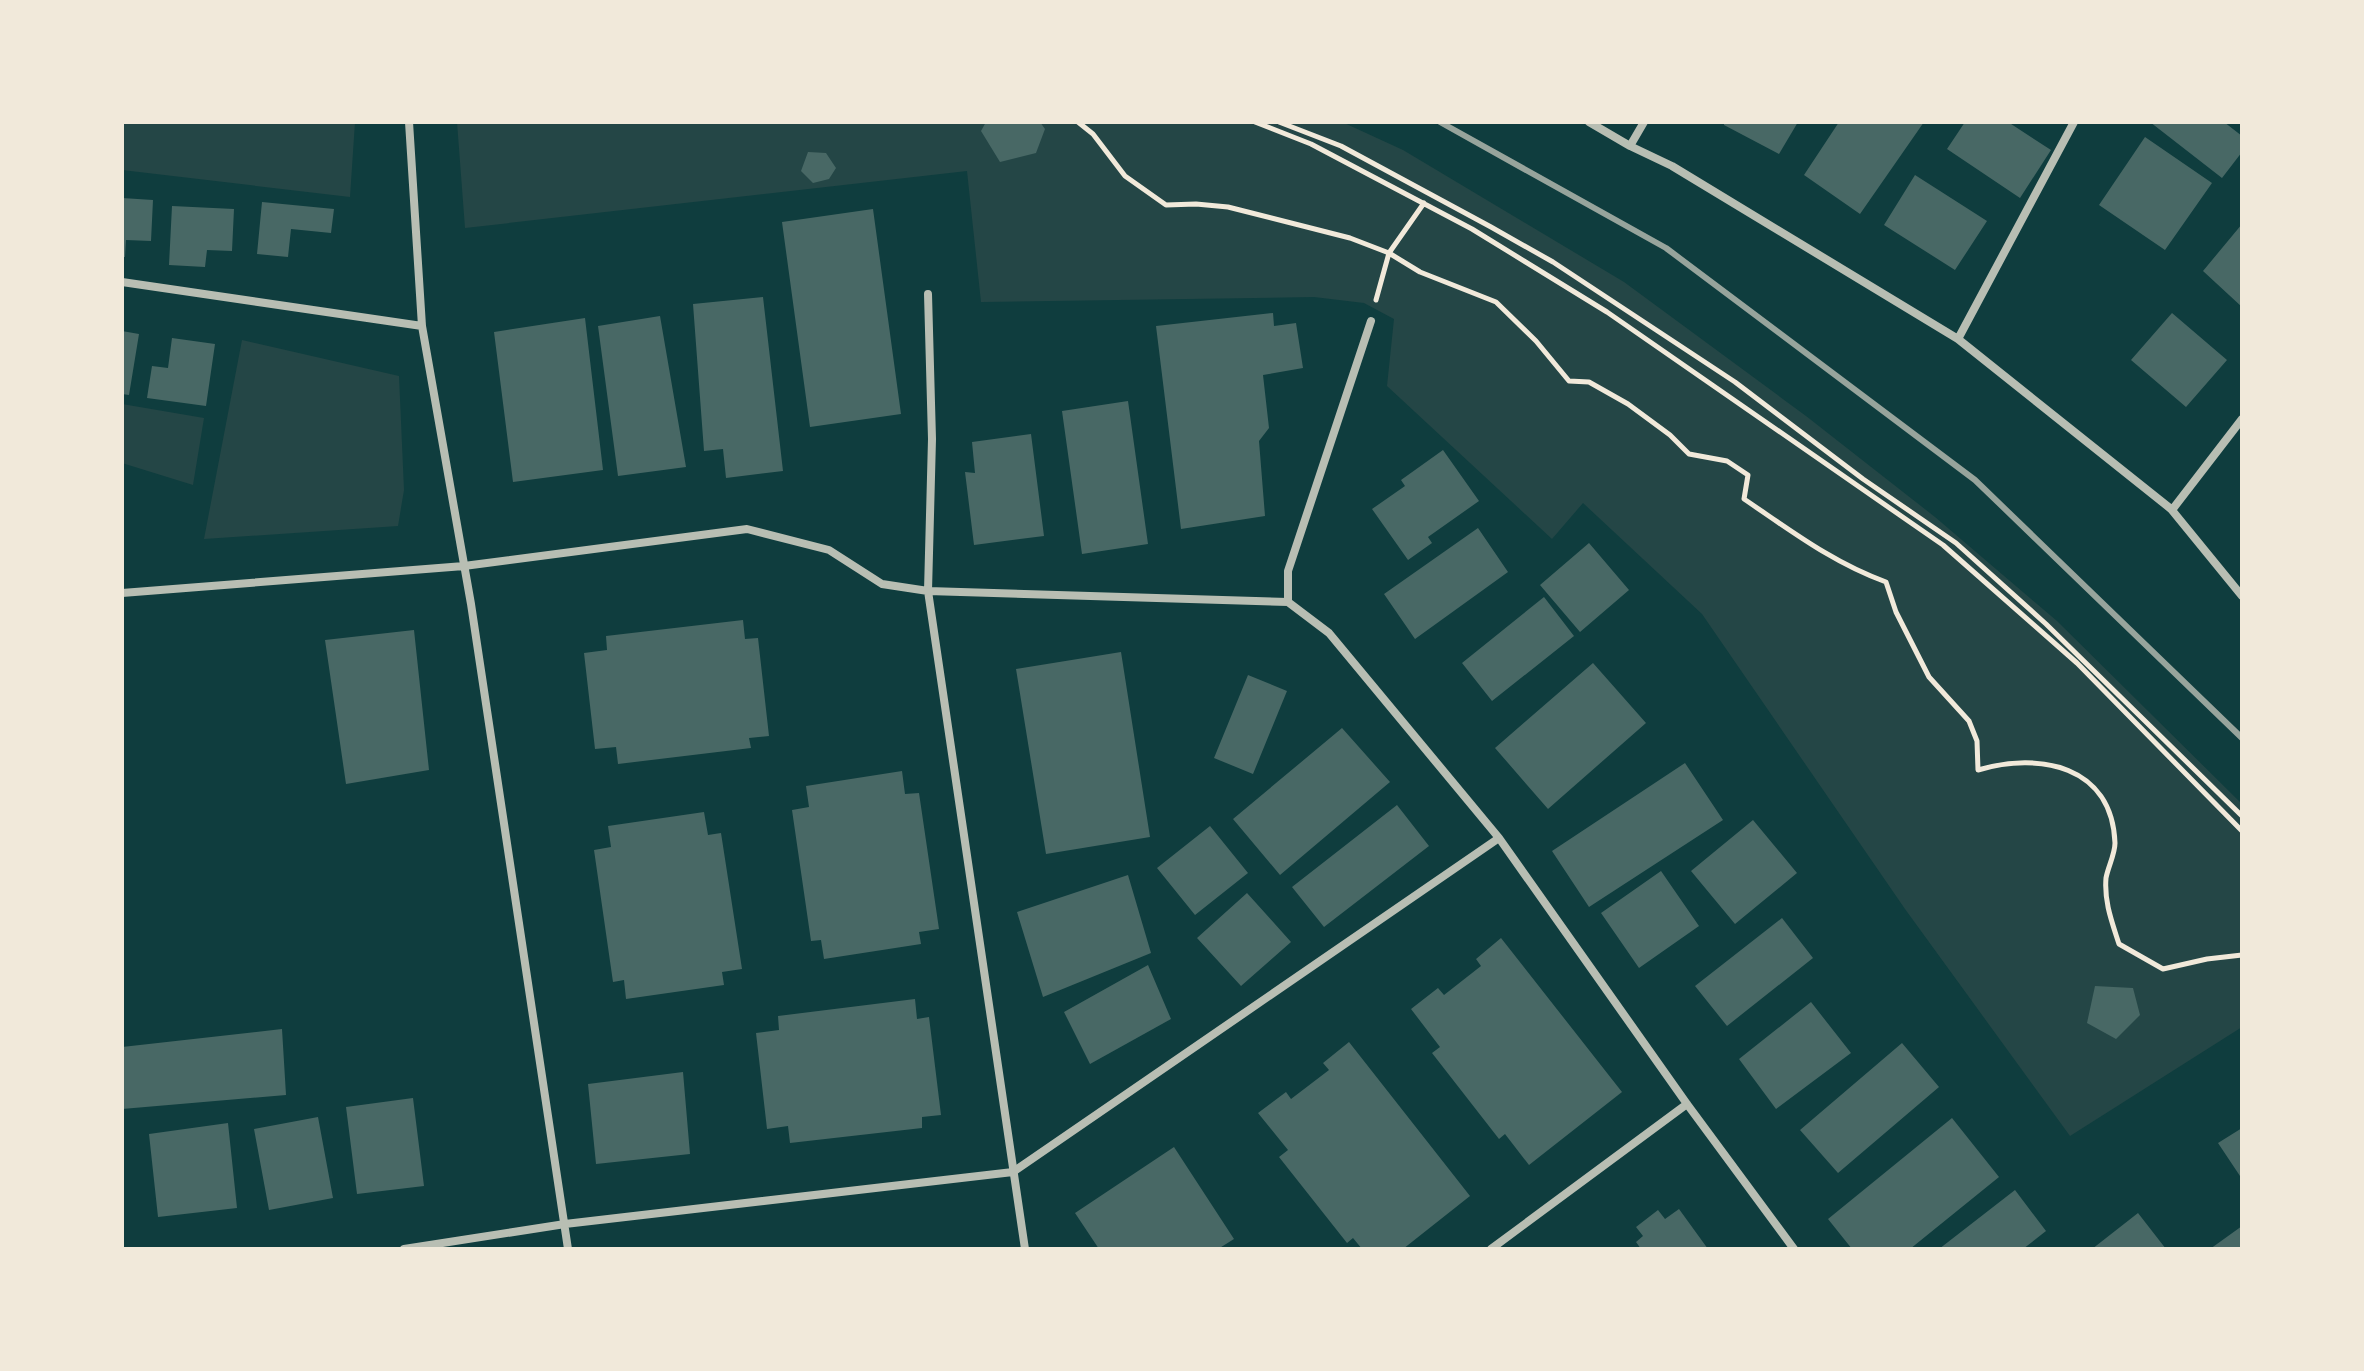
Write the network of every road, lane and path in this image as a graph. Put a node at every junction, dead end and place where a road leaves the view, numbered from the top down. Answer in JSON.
{"nodes":[{"id":1,"x":409,"y":122,"type":"edge"},
{"id":2,"x":1078,"y":122,"type":"edge"},
{"id":3,"x":1255,"y":122,"type":"edge"},
{"id":4,"x":1279,"y":122,"type":"edge"},
{"id":5,"x":1589,"y":122,"type":"edge"},
{"id":6,"x":1644,"y":122,"type":"edge"},
{"id":7,"x":2074,"y":122,"type":"edge"},
{"id":8,"x":1630,"y":146,"type":"junction"},
{"id":9,"x":1424,"y":203,"type":"junction"},
{"id":10,"x":1389,"y":253,"type":"junction"},
{"id":11,"x":122,"y":282,"type":"edge"},
{"id":12,"x":928,"y":294,"type":"dead end"},
{"id":13,"x":1371,"y":321,"type":"joint"},
{"id":14,"x":422,"y":326,"type":"junction"},
{"id":15,"x":1958,"y":339,"type":"junction"},
{"id":16,"x":2242,"y":419,"type":"edge"},
{"id":17,"x":2172,"y":510,"type":"junction"},
{"id":18,"x":464,"y":566,"type":"junction"},
{"id":19,"x":928,"y":591,"type":"junction"},
{"id":20,"x":122,"y":593,"type":"edge"},
{"id":21,"x":2242,"y":596,"type":"edge"},
{"id":22,"x":1288,"y":602,"type":"junction"},
{"id":23,"x":2242,"y":816,"type":"edge"},
{"id":24,"x":2242,"y":831,"type":"edge"},
{"id":25,"x":1499,"y":838,"type":"junction"},
{"id":26,"x":2242,"y":955,"type":"edge"},
{"id":27,"x":1687,"y":1104,"type":"junction"},
{"id":28,"x":1013,"y":1172,"type":"junction"},
{"id":29,"x":565,"y":1224,"type":"junction"},
{"id":30,"x":404,"y":1249,"type":"edge"},
{"id":31,"x":568,"y":1249,"type":"edge"},
{"id":32,"x":1025,"y":1249,"type":"edge"},
{"id":33,"x":1491,"y":1249,"type":"edge"},
{"id":34,"x":1794,"y":1249,"type":"edge"}],
"edges":[{"from":1,"to":14,"type":"street"},
{"from":2,"to":10,"type":"path"},
{"from":3,"to":9,"type":"path"},
{"from":4,"to":23,"type":"path"},
{"from":5,"to":8,"type":"street"},
{"from":6,"to":8,"type":"street"},
{"from":7,"to":15,"type":"street"},
{"from":8,"to":15,"type":"street"},
{"from":9,"to":10,"type":"path"},
{"from":9,"to":24,"type":"path"},
{"from":10,"to":13,"type":"path"},
{"from":10,"to":26,"type":"path"},
{"from":11,"to":14,"type":"street"},
{"from":12,"to":19,"type":"street"},
{"from":13,"to":22,"type":"street"},
{"from":14,"to":18,"type":"street"},
{"from":15,"to":17,"type":"street"},
{"from":16,"to":17,"type":"street"},
{"from":17,"to":21,"type":"street"},
{"from":18,"to":19,"type":"street"},
{"from":18,"to":20,"type":"street"},
{"from":18,"to":29,"type":"street"},
{"from":19,"to":22,"type":"street"},
{"from":19,"to":28,"type":"street"},
{"from":22,"to":25,"type":"street"},
{"from":25,"to":27,"type":"street"},
{"from":25,"to":28,"type":"street"},
{"from":27,"to":33,"type":"street"},
{"from":27,"to":34,"type":"street"},
{"from":28,"to":29,"type":"street"},
{"from":28,"to":32,"type":"street"},
{"from":29,"to":30,"type":"street"},
{"from":29,"to":31,"type":"street"}]}
